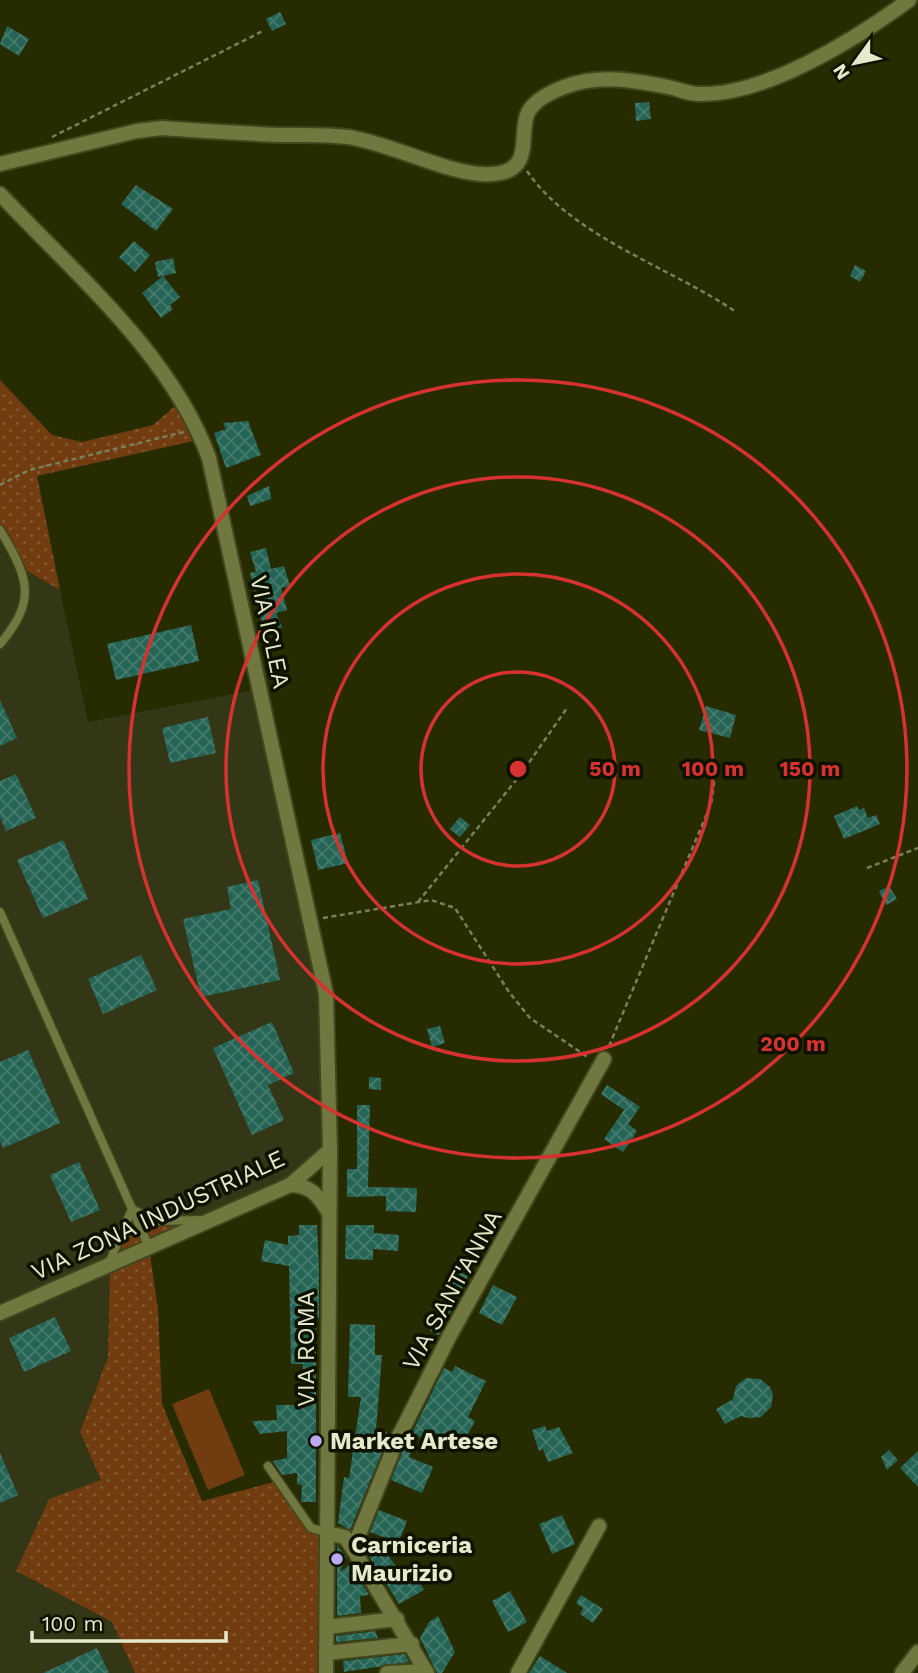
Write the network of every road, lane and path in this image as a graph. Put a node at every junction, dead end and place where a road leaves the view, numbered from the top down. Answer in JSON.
{"nodes":[{"id":1,"x":909,"y":0,"type":"edge"},
{"id":2,"x":263,"y":31,"type":"dead end"},
{"id":3,"x":44,"y":141,"type":"dead end"},
{"id":4,"x":519,"y":159,"type":"junction"},
{"id":5,"x":0,"y":164,"type":"edge"},
{"id":6,"x":0,"y":194,"type":"edge"},
{"id":7,"x":736,"y":312,"type":"dead end"},
{"id":8,"x":197,"y":427,"type":"junction"},
{"id":9,"x":0,"y":485,"type":"edge"},
{"id":10,"x":0,"y":530,"type":"edge"},
{"id":11,"x":0,"y":645,"type":"edge"},
{"id":12,"x":567,"y":708,"type":"dead end"},
{"id":13,"x":711,"y":767,"type":"dead end"},
{"id":14,"x":918,"y":848,"type":"edge"},
{"id":15,"x":867,"y":868,"type":"dead end"},
{"id":16,"x":418,"y":902,"type":"junction"},
{"id":17,"x":0,"y":912,"type":"edge"},
{"id":18,"x":310,"y":920,"type":"junction"},
{"id":19,"x":602,"y":1063,"type":"junction"},
{"id":20,"x":330,"y":1150,"type":"junction"},
{"id":21,"x":305,"y":1171,"type":"junction"},
{"id":22,"x":329,"y":1184,"type":"junction"},
{"id":23,"x":290,"y":1185,"type":"junction"},
{"id":24,"x":313,"y":1192,"type":"junction"},
{"id":25,"x":132,"y":1209,"type":"junction"},
{"id":26,"x":329,"y":1213,"type":"junction"},
{"id":27,"x":210,"y":1220,"type":"junction"},
{"id":28,"x":149,"y":1247,"type":"junction"},
{"id":29,"x":108,"y":1265,"type":"junction"},
{"id":30,"x":0,"y":1313,"type":"edge"},
{"id":31,"x":268,"y":1466,"type":"dead end"},
{"id":32,"x":599,"y":1526,"type":"dead end"},
{"id":33,"x":327,"y":1532,"type":"junction"},
{"id":34,"x":354,"y":1549,"type":"junction"},
{"id":35,"x":397,"y":1619,"type":"junction"},
{"id":36,"x":327,"y":1627,"type":"junction"},
{"id":37,"x":412,"y":1644,"type":"junction"},
{"id":38,"x":918,"y":1652,"type":"edge"},
{"id":39,"x":326,"y":1653,"type":"junction"},
{"id":40,"x":427,"y":1672,"type":"edge"},
{"id":41,"x":326,"y":1673,"type":"edge"},
{"id":42,"x":387,"y":1673,"type":"edge"},
{"id":43,"x":518,"y":1673,"type":"edge"},
{"id":44,"x":902,"y":1673,"type":"edge"}],
"edges":[{"from":1,"to":4,"type":"street"},
{"from":2,"to":3,"type":"path"},
{"from":4,"to":5,"type":"street"},
{"from":4,"to":7,"type":"path"},
{"from":6,"to":8,"type":"street","name":"VIA ICLEA"},
{"from":8,"to":9,"type":"path"},
{"from":8,"to":18,"type":"street","name":"VIA ICLEA"},
{"from":10,"to":11,"type":"lane"},
{"from":12,"to":16,"type":"path"},
{"from":13,"to":19,"type":"path"},
{"from":14,"to":15,"type":"path"},
{"from":16,"to":18,"type":"path"},
{"from":16,"to":19,"type":"path"},
{"from":17,"to":25,"type":"lane"},
{"from":18,"to":20,"type":"street","name":"VIA ICLEA"},
{"from":19,"to":34,"type":"street","name":"VIA SANT'ANNA"},
{"from":20,"to":21,"type":"street","name":"VIA ZONA INDUSTRIALE"},
{"from":20,"to":22,"type":"street","name":"VIA ROMA"},
{"from":21,"to":22,"type":"street"},
{"from":21,"to":23,"type":"street","name":"VIA ZONA INDUSTRIALE"},
{"from":22,"to":24,"type":"street"},
{"from":22,"to":26,"type":"street","name":"VIA ROMA"},
{"from":23,"to":24,"type":"street"},
{"from":23,"to":27,"type":"street","name":"VIA ZONA INDUSTRIALE"},
{"from":24,"to":26,"type":"street"},
{"from":25,"to":27,"type":"lane"},
{"from":25,"to":28,"type":"lane"},
{"from":25,"to":29,"type":"lane"},
{"from":26,"to":33,"type":"street","name":"VIA ROMA"},
{"from":27,"to":28,"type":"street","name":"VIA ZONA INDUSTRIALE"},
{"from":28,"to":29,"type":"street","name":"VIA ZONA INDUSTRIALE"},
{"from":29,"to":30,"type":"street","name":"VIA ZONA INDUSTRIALE"},
{"from":31,"to":33,"type":"lane"},
{"from":32,"to":43,"type":"street"},
{"from":33,"to":34,"type":"street"},
{"from":33,"to":36,"type":"street","name":"VIA ROMA"},
{"from":34,"to":35,"type":"street"},
{"from":35,"to":36,"type":"street"},
{"from":35,"to":37,"type":"street"},
{"from":36,"to":39,"type":"street","name":"VIA ROMA"},
{"from":37,"to":39,"type":"street"},
{"from":37,"to":40,"type":"street"},
{"from":38,"to":44,"type":"street"},
{"from":39,"to":41,"type":"street","name":"VIA ROMA"},
{"from":40,"to":42,"type":"street"}]}
